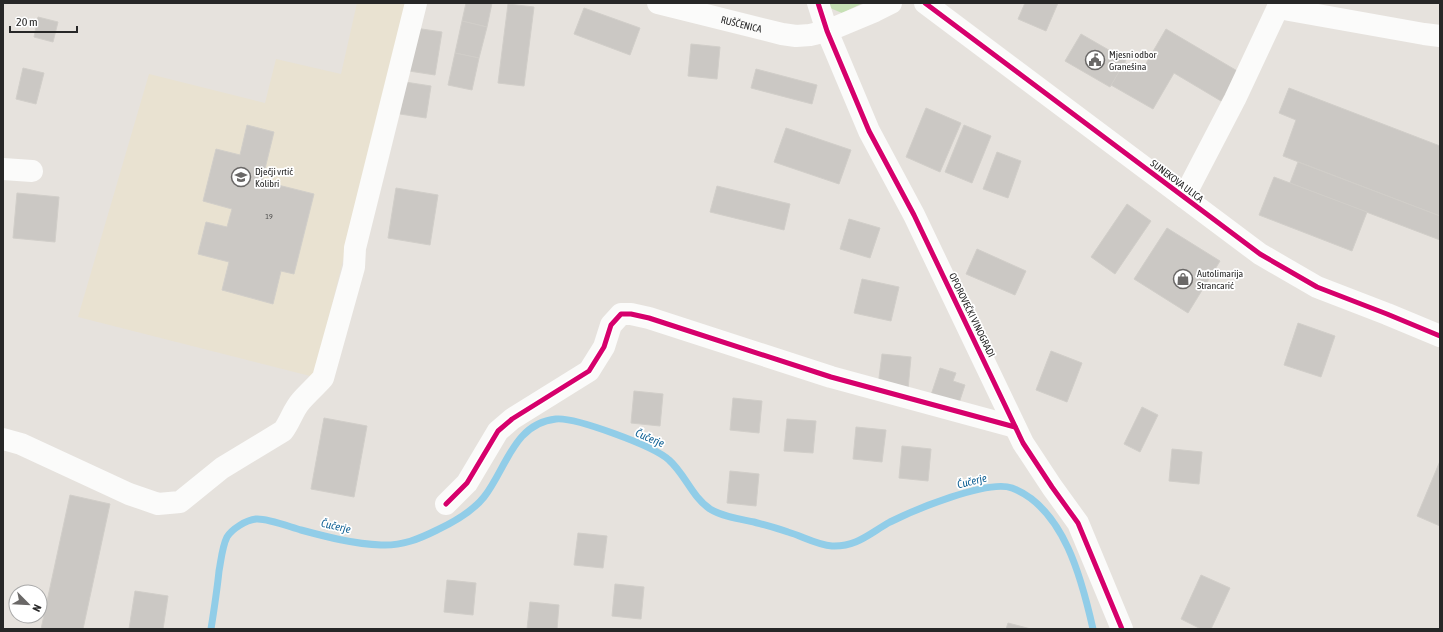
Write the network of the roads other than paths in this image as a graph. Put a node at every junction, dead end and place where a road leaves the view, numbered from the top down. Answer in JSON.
{"nodes":[{"id":1,"x":416,"y":3,"type":"edge"},
{"id":2,"x":658,"y":3,"type":"edge"},
{"id":3,"x":818,"y":3,"type":"edge"},
{"id":4,"x":891,"y":3,"type":"edge"},
{"id":5,"x":925,"y":3,"type":"edge"},
{"id":6,"x":1279,"y":6,"type":"edge"},
{"id":7,"x":827,"y":31,"type":"junction"},
{"id":8,"x":1440,"y":36,"type":"edge"},
{"id":9,"x":3,"y":169,"type":"edge"},
{"id":10,"x":32,"y":171,"type":"dead end"},
{"id":11,"x":1184,"y":197,"type":"junction"},
{"id":12,"x":1440,"y":336,"type":"edge"},
{"id":13,"x":1015,"y":427,"type":"junction"},
{"id":14,"x":3,"y":439,"type":"edge"},
{"id":15,"x":446,"y":504,"type":"dead end"},
{"id":16,"x":1122,"y":629,"type":"edge"}],
"edges":[{"from":1,"to":14,"type":"street"},
{"from":2,"to":7,"type":"street","name":"RUŠČENICA"},
{"from":3,"to":7,"type":"street","name":"OPOROVEČKI VINOGRADI"},
{"from":4,"to":7,"type":"street"},
{"from":5,"to":11,"type":"street","name":"SUNEKOVA ULICA"},
{"from":6,"to":8,"type":"street"},
{"from":6,"to":11,"type":"street"},
{"from":7,"to":13,"type":"street","name":"OPOROVEČKI VINOGRADI"},
{"from":9,"to":10,"type":"street"},
{"from":11,"to":12,"type":"street","name":"SUNEKOVA ULICA"},
{"from":13,"to":15,"type":"street"},
{"from":13,"to":16,"type":"street","name":"OPOROVEČKI VINOGRADI"}]}
